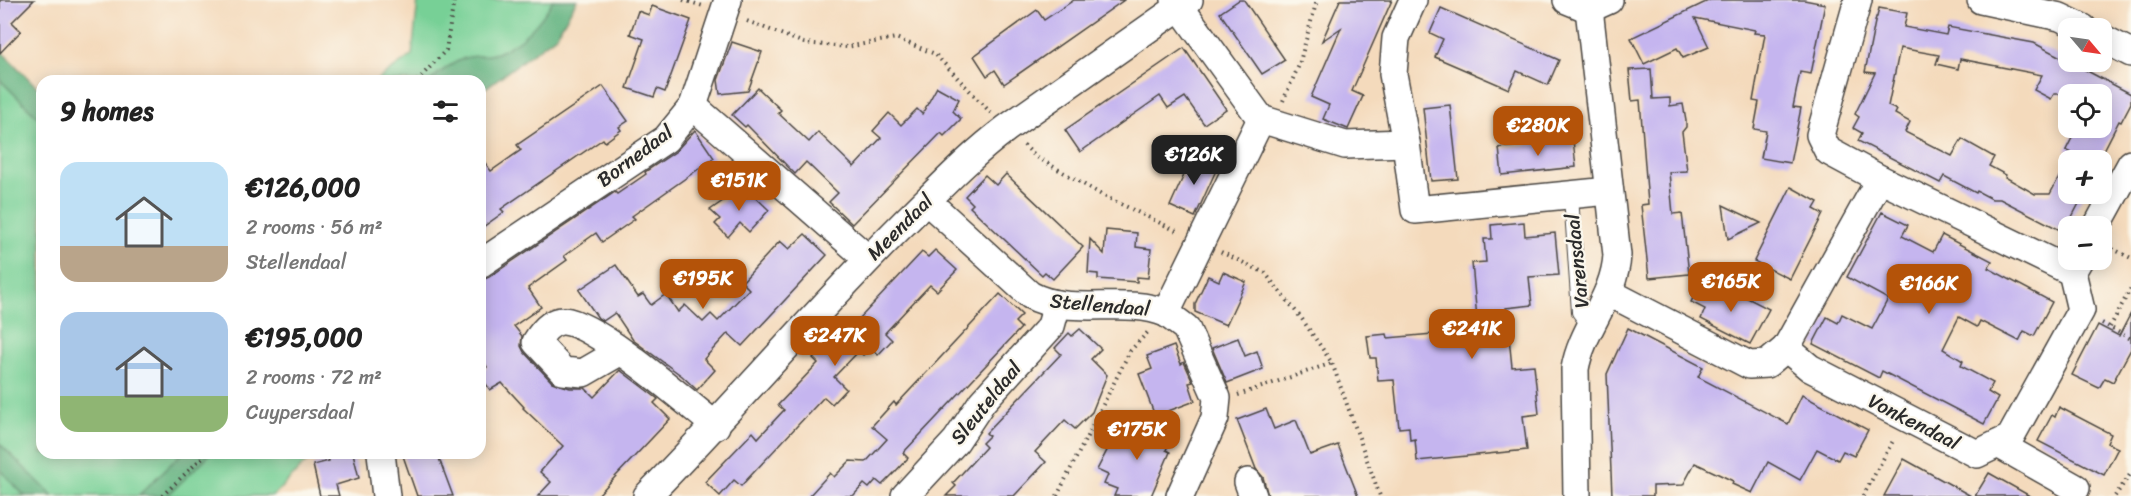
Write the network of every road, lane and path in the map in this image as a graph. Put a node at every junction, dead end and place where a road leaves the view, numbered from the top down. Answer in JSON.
{"nodes":[{"id":1,"x":454,"y":0,"type":"edge"},
{"id":2,"x":683,"y":0,"type":"edge"},
{"id":3,"x":1317,"y":0,"type":"edge"},
{"id":4,"x":1413,"y":0,"type":"edge"},
{"id":5,"x":1858,"y":0,"type":"edge"},
{"id":6,"x":1981,"y":0,"type":"edge"},
{"id":7,"x":1181,"y":2,"type":"edge"},
{"id":8,"x":1588,"y":2,"type":"edge"},
{"id":9,"x":726,"y":6,"type":"edge"},
{"id":10,"x":2062,"y":18,"type":"edge"},
{"id":11,"x":2112,"y":43,"type":"edge"},
{"id":12,"x":2131,"y":53,"type":"edge"},
{"id":13,"x":423,"y":75,"type":"edge"},
{"id":14,"x":693,"y":106,"type":"junction"},
{"id":15,"x":1267,"y":121,"type":"junction"},
{"id":16,"x":1007,"y":129,"type":"junction"},
{"id":17,"x":1406,"y":143,"type":"junction"},
{"id":18,"x":2131,"y":164,"type":"edge"},
{"id":19,"x":1880,"y":180,"type":"junction"},
{"id":20,"x":1609,"y":191,"type":"junction"},
{"id":21,"x":1571,"y":196,"type":"junction"},
{"id":22,"x":927,"y":201,"type":"junction"},
{"id":23,"x":2102,"y":216,"type":"edge"},
{"id":24,"x":1200,"y":242,"type":"junction"},
{"id":25,"x":2112,"y":248,"type":"edge"},
{"id":26,"x":2058,"y":258,"type":"edge"},
{"id":27,"x":2131,"y":258,"type":"edge"},
{"id":28,"x":868,"y":259,"type":"junction"},
{"id":29,"x":486,"y":260,"type":"edge"},
{"id":30,"x":2076,"y":270,"type":"edge"},
{"id":31,"x":2131,"y":288,"type":"edge"},
{"id":32,"x":1608,"y":292,"type":"junction"},
{"id":33,"x":1057,"y":304,"type":"junction"},
{"id":34,"x":2081,"y":310,"type":"junction"},
{"id":35,"x":1166,"y":313,"type":"junction"},
{"id":36,"x":1590,"y":327,"type":"junction"},
{"id":37,"x":2110,"y":327,"type":"junction"},
{"id":38,"x":2131,"y":339,"type":"edge"},
{"id":39,"x":1786,"y":348,"type":"junction"},
{"id":40,"x":621,"y":351,"type":"dead end"},
{"id":41,"x":1332,"y":363,"type":"junction"},
{"id":42,"x":1217,"y":402,"type":"junction"},
{"id":43,"x":1906,"y":417,"type":"junction"},
{"id":44,"x":716,"y":426,"type":"junction"},
{"id":45,"x":1998,"y":444,"type":"junction"},
{"id":46,"x":201,"y":459,"type":"edge"},
{"id":47,"x":382,"y":459,"type":"edge"},
{"id":48,"x":2131,"y":473,"type":"edge"},
{"id":49,"x":2076,"y":488,"type":"dead end"},
{"id":50,"x":162,"y":496,"type":"edge"},
{"id":51,"x":386,"y":496,"type":"edge"},
{"id":52,"x":647,"y":496,"type":"edge"},
{"id":53,"x":905,"y":496,"type":"edge"},
{"id":54,"x":1057,"y":496,"type":"edge"},
{"id":55,"x":1180,"y":496,"type":"edge"},
{"id":56,"x":1380,"y":496,"type":"edge"},
{"id":57,"x":1577,"y":496,"type":"edge"},
{"id":58,"x":1863,"y":496,"type":"edge"},
{"id":59,"x":2115,"y":496,"type":"edge"}],
"edges":[{"from":1,"to":13,"type":"path"},
{"from":2,"to":9,"type":"path"},
{"from":3,"to":15,"type":"path"},
{"from":4,"to":17,"type":"street"},
{"from":5,"to":19,"type":"street"},
{"from":6,"to":10,"type":"street"},
{"from":7,"to":15,"type":"street"},
{"from":7,"to":16,"type":"street","name":"Meendaal"},
{"from":8,"to":20,"type":"street","name":"Varensdaal"},
{"from":9,"to":14,"type":"street","name":"Bornedaal"},
{"from":9,"to":16,"type":"path"},
{"from":11,"to":12,"type":"street"},
{"from":14,"to":28,"type":"street"},
{"from":14,"to":29,"type":"street","name":"Bornedaal"},
{"from":15,"to":17,"type":"street"},
{"from":15,"to":24,"type":"street","name":"Stellendaal"},
{"from":16,"to":22,"type":"street","name":"Meendaal"},
{"from":16,"to":24,"type":"path"},
{"from":17,"to":21,"type":"street"},
{"from":18,"to":23,"type":"street"},
{"from":19,"to":26,"type":"street"},
{"from":19,"to":39,"type":"street"},
{"from":20,"to":21,"type":"street","name":"Varensdaal"},
{"from":20,"to":32,"type":"street","name":"Varensdaal"},
{"from":21,"to":36,"type":"lane","name":"Varensdaal"},
{"from":22,"to":28,"type":"street","name":"Meendaal"},
{"from":22,"to":33,"type":"street","name":"Stellendaal"},
{"from":24,"to":35,"type":"street","name":"Stellendaal"},
{"from":24,"to":41,"type":"path"},
{"from":25,"to":27,"type":"path"},
{"from":28,"to":44,"type":"street","name":"Meendaal"},
{"from":30,"to":34,"type":"street"},
{"from":31,"to":37,"type":"path"},
{"from":32,"to":36,"type":"street","name":"Varensdaal"},
{"from":32,"to":39,"type":"street"},
{"from":33,"to":35,"type":"street","name":"Stellendaal"},
{"from":33,"to":53,"type":"street","name":"Sleuteldaal"},
{"from":34,"to":37,"type":"path"},
{"from":34,"to":45,"type":"street"},
{"from":35,"to":42,"type":"street"},
{"from":35,"to":54,"type":"path"},
{"from":36,"to":57,"type":"street","name":"Varensdaal"},
{"from":37,"to":38,"type":"path"},
{"from":39,"to":43,"type":"street","name":"Vonkendaal"},
{"from":40,"to":44,"type":"street"},
{"from":41,"to":42,"type":"path"},
{"from":41,"to":56,"type":"path"},
{"from":42,"to":55,"type":"street"},
{"from":43,"to":45,"type":"street","name":"Vonkendaal"},
{"from":43,"to":58,"type":"path"},
{"from":44,"to":52,"type":"street","name":"Meendaal"},
{"from":45,"to":49,"type":"street"},
{"from":46,"to":50,"type":"path"},
{"from":47,"to":51,"type":"street"},
{"from":48,"to":59,"type":"path"}]}
